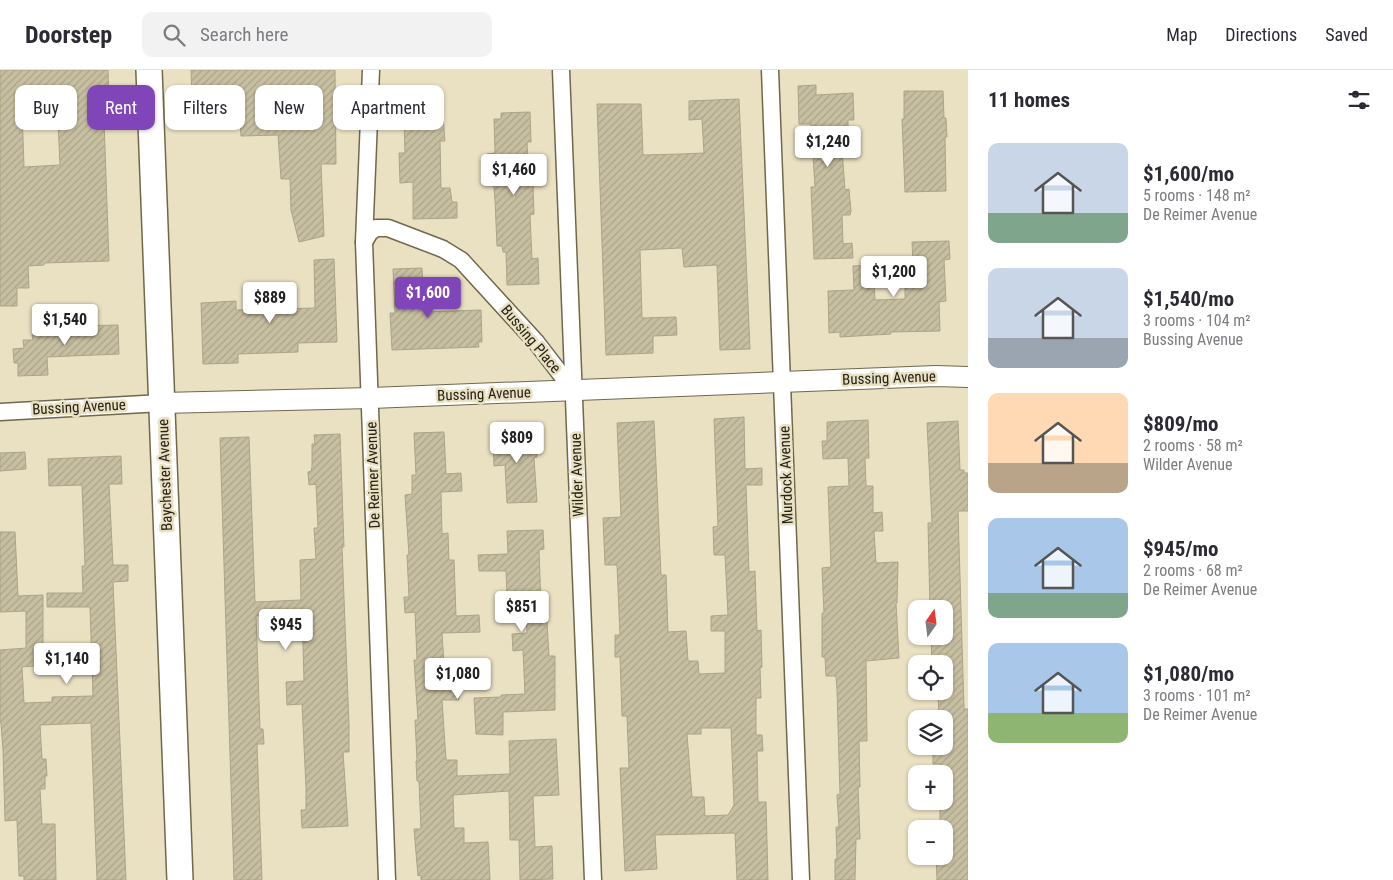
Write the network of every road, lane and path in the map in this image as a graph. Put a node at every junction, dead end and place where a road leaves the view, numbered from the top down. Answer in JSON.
{"nodes":[{"id":1,"x":149,"y":70,"type":"edge"},
{"id":2,"x":371,"y":70,"type":"edge"},
{"id":3,"x":561,"y":70,"type":"edge"},
{"id":4,"x":770,"y":70,"type":"edge"},
{"id":5,"x":364,"y":242,"type":"junction"},
{"id":6,"x":968,"y":377,"type":"edge"},
{"id":7,"x":782,"y":383,"type":"junction"},
{"id":8,"x":573,"y":390,"type":"junction"},
{"id":9,"x":370,"y":398,"type":"junction"},
{"id":10,"x":162,"y":403,"type":"junction"},
{"id":11,"x":0,"y":412,"type":"edge"},
{"id":12,"x":180,"y":880,"type":"edge"},
{"id":13,"x":387,"y":880,"type":"edge"},
{"id":14,"x":593,"y":880,"type":"edge"},
{"id":15,"x":801,"y":880,"type":"edge"}],
"edges":[{"from":1,"to":10,"type":"main road","name":"Baychester Avenue"},
{"from":2,"to":5,"type":"street","name":"De Reimer Avenue"},
{"from":3,"to":8,"type":"street","name":"Wilder Avenue"},
{"from":4,"to":7,"type":"street","name":"Murdock Avenue"},
{"from":5,"to":8,"type":"street","name":"Bussing Place"},
{"from":5,"to":9,"type":"street","name":"De Reimer Avenue"},
{"from":6,"to":7,"type":"street","name":"Bussing Avenue"},
{"from":7,"to":8,"type":"street","name":"Bussing Avenue"},
{"from":7,"to":15,"type":"street","name":"Murdock Avenue"},
{"from":8,"to":9,"type":"street","name":"Bussing Avenue"},
{"from":8,"to":14,"type":"street","name":"Wilder Avenue"},
{"from":9,"to":10,"type":"street","name":"Bussing Avenue"},
{"from":9,"to":13,"type":"street","name":"De Reimer Avenue"},
{"from":10,"to":11,"type":"street","name":"Bussing Avenue"},
{"from":10,"to":12,"type":"main road","name":"Baychester Avenue"}]}
